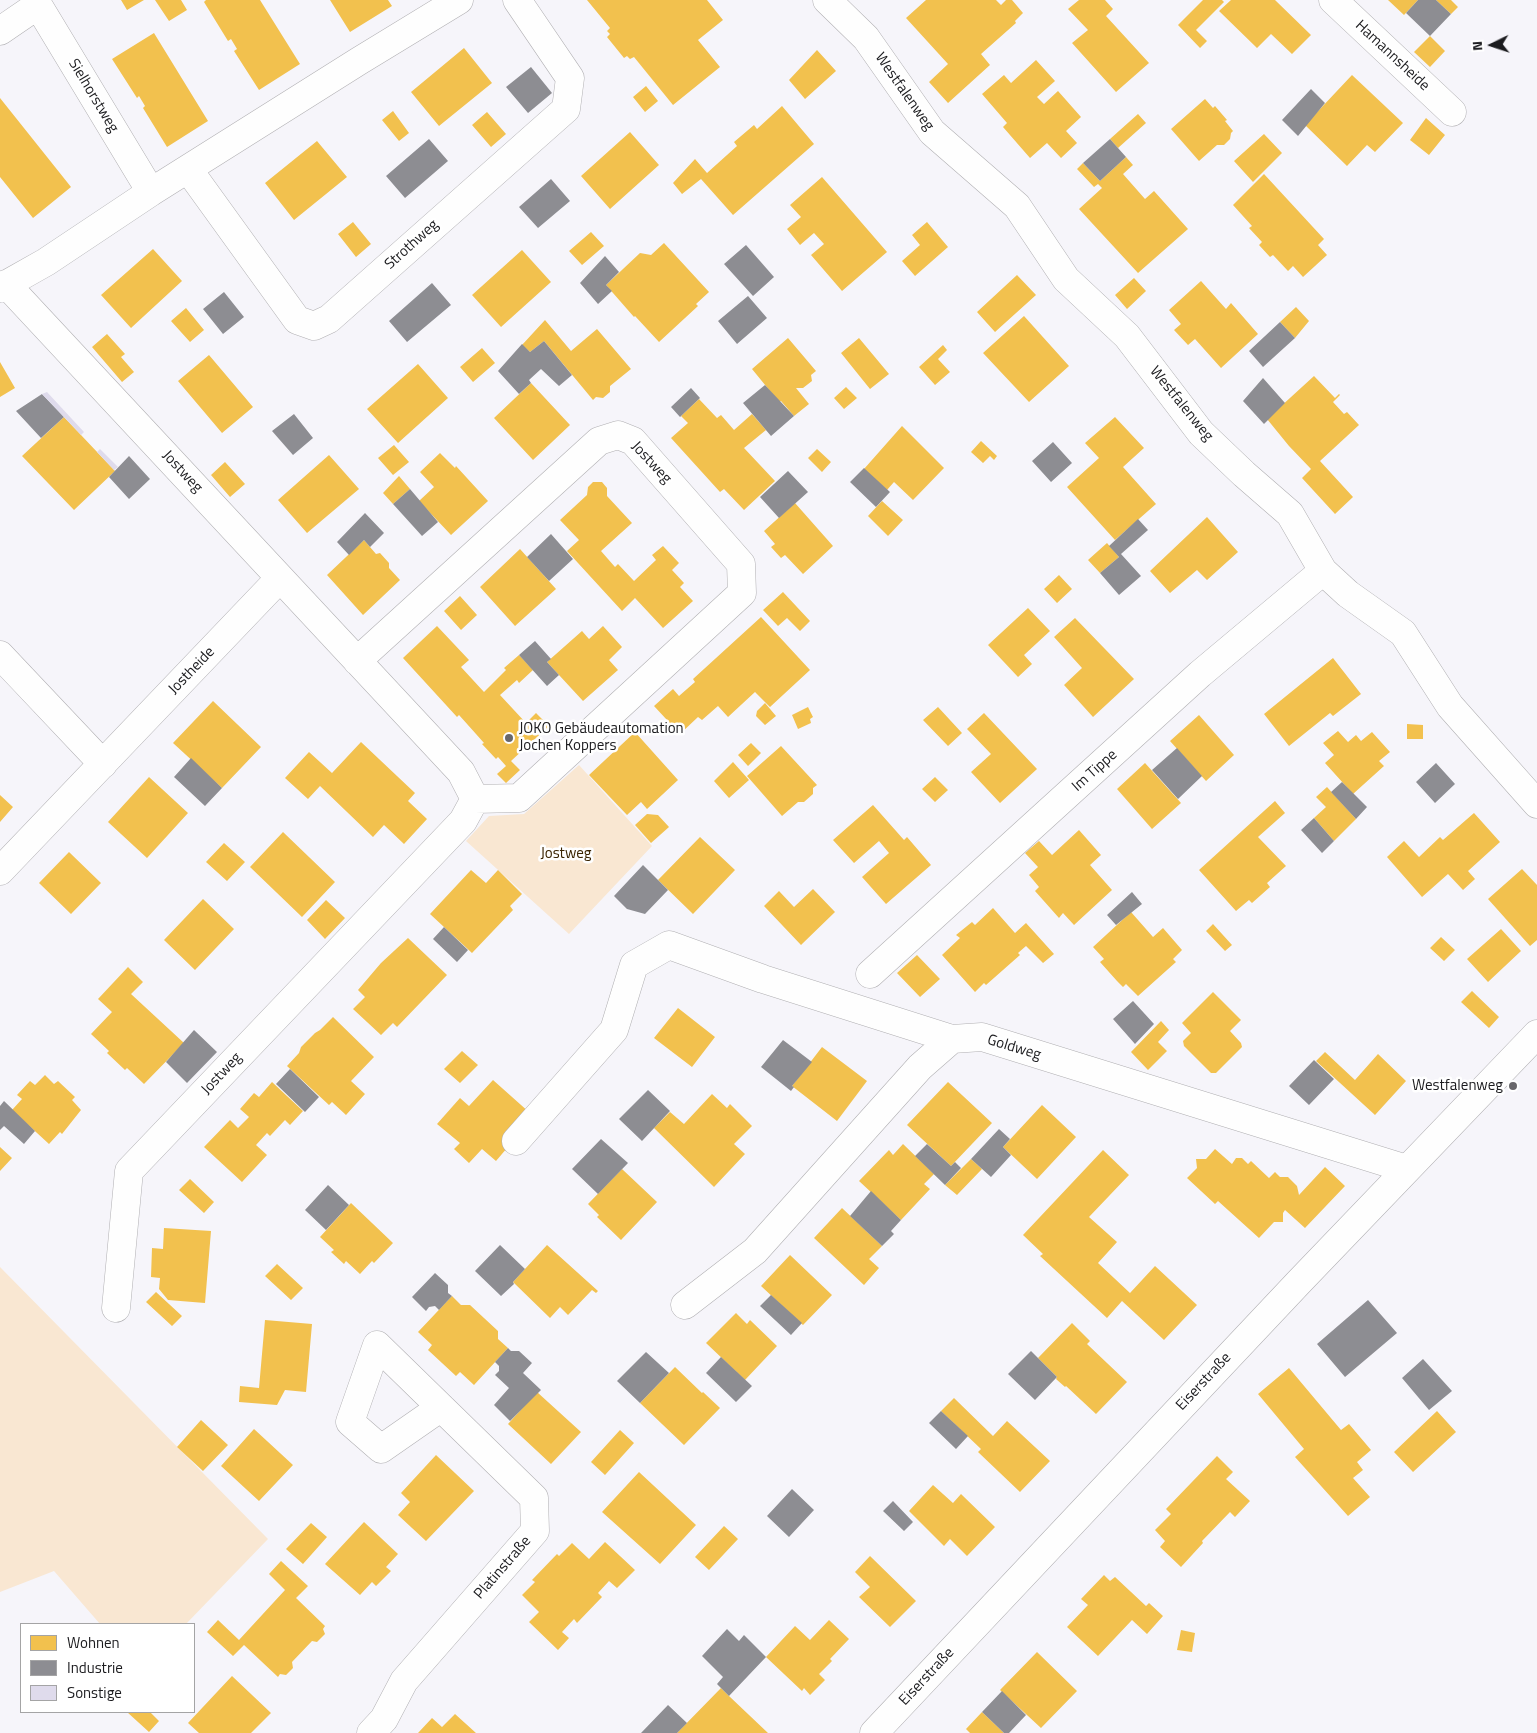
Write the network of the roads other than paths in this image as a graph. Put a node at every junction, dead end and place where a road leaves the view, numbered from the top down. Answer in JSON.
{"nodes":[{"id":1,"x":517,"y":0,"type":"edge"},
{"id":2,"x":827,"y":0,"type":"edge"},
{"id":3,"x":1333,"y":0,"type":"edge"},
{"id":4,"x":450,"y":2,"type":"edge"},
{"id":5,"x":37,"y":3,"type":"edge"},
{"id":6,"x":0,"y":32,"type":"edge"},
{"id":7,"x":1452,"y":112,"type":"dead end"},
{"id":8,"x":188,"y":169,"type":"junction"},
{"id":9,"x":151,"y":192,"type":"junction"},
{"id":10,"x":3,"y":286,"type":"edge"},
{"id":11,"x":1323,"y":571,"type":"junction"},
{"id":12,"x":280,"y":578,"type":"junction"},
{"id":13,"x":0,"y":655,"type":"edge"},
{"id":14,"x":357,"y":661,"type":"junction"},
{"id":15,"x":102,"y":764,"type":"junction"},
{"id":16,"x":475,"y":799,"type":"junction"},
{"id":17,"x":1537,"y":804,"type":"edge"},
{"id":18,"x":0,"y":871,"type":"edge"},
{"id":19,"x":870,"y":974,"type":"dead end"},
{"id":20,"x":1537,"y":1034,"type":"edge"},
{"id":21,"x":952,"y":1038,"type":"junction"},
{"id":22,"x":516,"y":1141,"type":"dead end"},
{"id":23,"x":1407,"y":1169,"type":"junction"},
{"id":24,"x":685,"y":1304,"type":"dead end"},
{"id":25,"x":116,"y":1308,"type":"dead end"},
{"id":26,"x":440,"y":1408,"type":"dead end"},
{"id":27,"x":371,"y":1733,"type":"edge"},
{"id":28,"x":874,"y":1733,"type":"edge"}],
"edges":[{"from":1,"to":8,"type":"street","name":"Strothweg"},
{"from":2,"to":11,"type":"street","name":"Westfalenweg"},
{"from":3,"to":7,"type":"street","name":"Hamannsheide"},
{"from":4,"to":8,"type":"street"},
{"from":5,"to":6,"type":"street"},
{"from":5,"to":9,"type":"street","name":"Sielhorstweg"},
{"from":8,"to":9,"type":"street"},
{"from":9,"to":10,"type":"street"},
{"from":10,"to":12,"type":"street","name":"Jostweg"},
{"from":11,"to":17,"type":"street","name":"Westfalenweg"},
{"from":11,"to":19,"type":"street","name":"Im Tippe"},
{"from":12,"to":14,"type":"street","name":"Jostweg"},
{"from":12,"to":15,"type":"street","name":"Jostheide"},
{"from":13,"to":15,"type":"street"},
{"from":14,"to":16,"type":"street","name":"Jostweg"},
{"from":14,"to":16,"type":"street","name":"Jostweg"},
{"from":15,"to":18,"type":"street","name":"Jostheide"},
{"from":16,"to":25,"type":"street","name":"Jostweg"},
{"from":20,"to":23,"type":"street","name":"Eiserstraße"},
{"from":21,"to":22,"type":"street","name":"Goldweg"},
{"from":21,"to":23,"type":"street","name":"Goldweg"},
{"from":21,"to":24,"type":"street"},
{"from":23,"to":28,"type":"street","name":"Eiserstraße"},
{"from":26,"to":27,"type":"street","name":"Platinstraße"}]}
